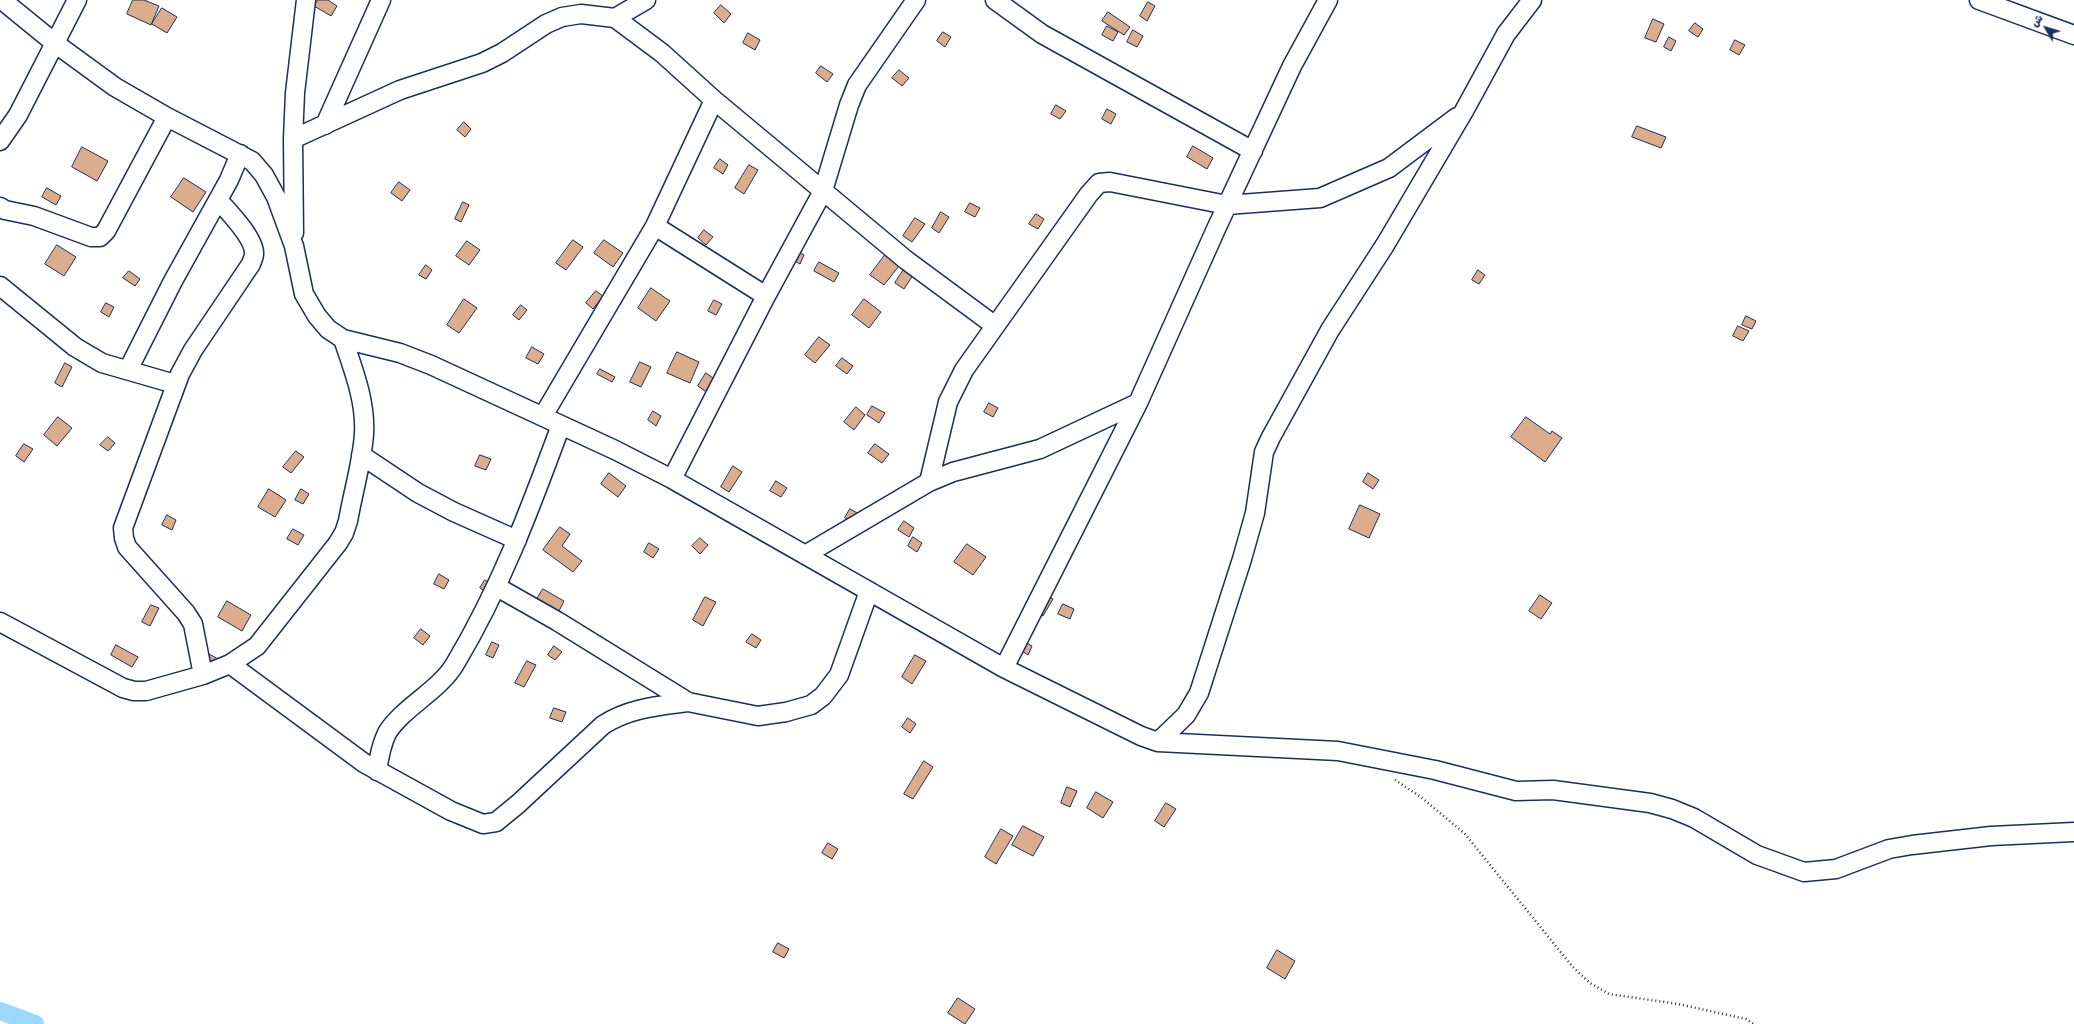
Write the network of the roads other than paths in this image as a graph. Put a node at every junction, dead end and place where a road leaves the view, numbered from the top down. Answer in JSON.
{"nodes":[{"id":1,"x":2,"y":0,"type":"edge"},
{"id":2,"x":77,"y":0,"type":"edge"},
{"id":3,"x":306,"y":0,"type":"edge"},
{"id":4,"x":381,"y":0,"type":"edge"},
{"id":5,"x":646,"y":0,"type":"edge"},
{"id":6,"x":916,"y":0,"type":"edge"},
{"id":7,"x":995,"y":0,"type":"edge"},
{"id":8,"x":1328,"y":0,"type":"edge"},
{"id":9,"x":1532,"y":0,"type":"edge"},
{"id":10,"x":1979,"y":0,"type":"edge"},
{"id":11,"x":614,"y":18,"type":"junction"},
{"id":12,"x":2074,"y":35,"type":"edge"},
{"id":13,"x":56,"y":44,"type":"junction"},
{"id":14,"x":714,"y":100,"type":"junction"},
{"id":15,"x":1464,"y":111,"type":"junction"},
{"id":16,"x":167,"y":117,"type":"junction"},
{"id":17,"x":325,"y":125,"type":"junction"},
{"id":18,"x":293,"y":138,"type":"junction"},
{"id":19,"x":0,"y":141,"type":"edge"},
{"id":20,"x":1253,"y":151,"type":"junction"},
{"id":21,"x":240,"y":154,"type":"junction"},
{"id":22,"x":823,"y":191,"type":"junction"},
{"id":23,"x":219,"y":201,"type":"junction"},
{"id":24,"x":1227,"y":205,"type":"junction"},
{"id":25,"x":0,"y":207,"type":"edge"},
{"id":26,"x":655,"y":226,"type":"junction"},
{"id":27,"x":294,"y":246,"type":"junction"},
{"id":28,"x":0,"y":286,"type":"edge"},
{"id":29,"x":766,"y":296,"type":"junction"},
{"id":30,"x":994,"y":325,"type":"junction"},
{"id":31,"x":343,"y":339,"type":"junction"},
{"id":32,"x":128,"y":370,"type":"junction"},
{"id":33,"x":175,"y":384,"type":"junction"},
{"id":34,"x":1138,"y":403,"type":"junction"},
{"id":35,"x":543,"y":416,"type":"junction"},
{"id":36,"x":561,"y":425,"type":"junction"},
{"id":37,"x":361,"y":454,"type":"junction"},
{"id":38,"x":672,"y":479,"type":"junction"},
{"id":39,"x":929,"y":482,"type":"junction"},
{"id":40,"x":517,"y":540,"type":"junction"},
{"id":41,"x":805,"y":556,"type":"junction"},
{"id":42,"x":497,"y":587,"type":"junction"},
{"id":43,"x":869,"y":591,"type":"junction"},
{"id":44,"x":0,"y":622,"type":"edge"},
{"id":45,"x":230,"y":664,"type":"junction"},
{"id":46,"x":1004,"y":668,"type":"junction"},
{"id":47,"x":203,"y":675,"type":"junction"},
{"id":48,"x":688,"y":702,"type":"junction"},
{"id":49,"x":1158,"y":742,"type":"junction"},
{"id":50,"x":377,"y":771,"type":"junction"},
{"id":51,"x":2074,"y":832,"type":"edge"}],
"edges":[{"from":1,"to":13,"type":"street"},
{"from":2,"to":13,"type":"street"},
{"from":3,"to":18,"type":"street"},
{"from":4,"to":17,"type":"street"},
{"from":5,"to":11,"type":"street"},
{"from":6,"to":22,"type":"street"},
{"from":7,"to":20,"type":"street"},
{"from":8,"to":20,"type":"street"},
{"from":9,"to":15,"type":"street"},
{"from":10,"to":12,"type":"street"},
{"from":11,"to":14,"type":"street"},
{"from":11,"to":17,"type":"street"},
{"from":13,"to":16,"type":"street"},
{"from":13,"to":19,"type":"street"},
{"from":14,"to":22,"type":"street"},
{"from":14,"to":26,"type":"street"},
{"from":15,"to":24,"type":"street"},
{"from":15,"to":49,"type":"street"},
{"from":16,"to":21,"type":"street"},
{"from":16,"to":25,"type":"street"},
{"from":17,"to":18,"type":"street"},
{"from":18,"to":27,"type":"street"},
{"from":20,"to":24,"type":"street"},
{"from":21,"to":23,"type":"street"},
{"from":21,"to":27,"type":"street"},
{"from":22,"to":29,"type":"street"},
{"from":22,"to":30,"type":"street"},
{"from":23,"to":32,"type":"street"},
{"from":23,"to":33,"type":"street"},
{"from":24,"to":30,"type":"street"},
{"from":24,"to":34,"type":"street"},
{"from":26,"to":29,"type":"street"},
{"from":26,"to":35,"type":"street"},
{"from":27,"to":31,"type":"street"},
{"from":28,"to":32,"type":"street"},
{"from":29,"to":38,"type":"street"},
{"from":30,"to":39,"type":"street"},
{"from":31,"to":35,"type":"street"},
{"from":31,"to":37,"type":"street"},
{"from":32,"to":33,"type":"street"},
{"from":33,"to":47,"type":"street"},
{"from":34,"to":39,"type":"street"},
{"from":34,"to":46,"type":"street"},
{"from":35,"to":36,"type":"street"},
{"from":36,"to":38,"type":"street"},
{"from":36,"to":40,"type":"street"},
{"from":37,"to":40,"type":"street"},
{"from":37,"to":45,"type":"street"},
{"from":38,"to":41,"type":"street"},
{"from":39,"to":41,"type":"street"},
{"from":40,"to":42,"type":"street"},
{"from":41,"to":43,"type":"street"},
{"from":42,"to":48,"type":"street"},
{"from":42,"to":50,"type":"street"},
{"from":43,"to":46,"type":"street"},
{"from":43,"to":48,"type":"street"},
{"from":44,"to":47,"type":"street"},
{"from":45,"to":47,"type":"street"},
{"from":45,"to":50,"type":"street"},
{"from":46,"to":49,"type":"street"},
{"from":48,"to":50,"type":"street"},
{"from":49,"to":51,"type":"street"}]}
